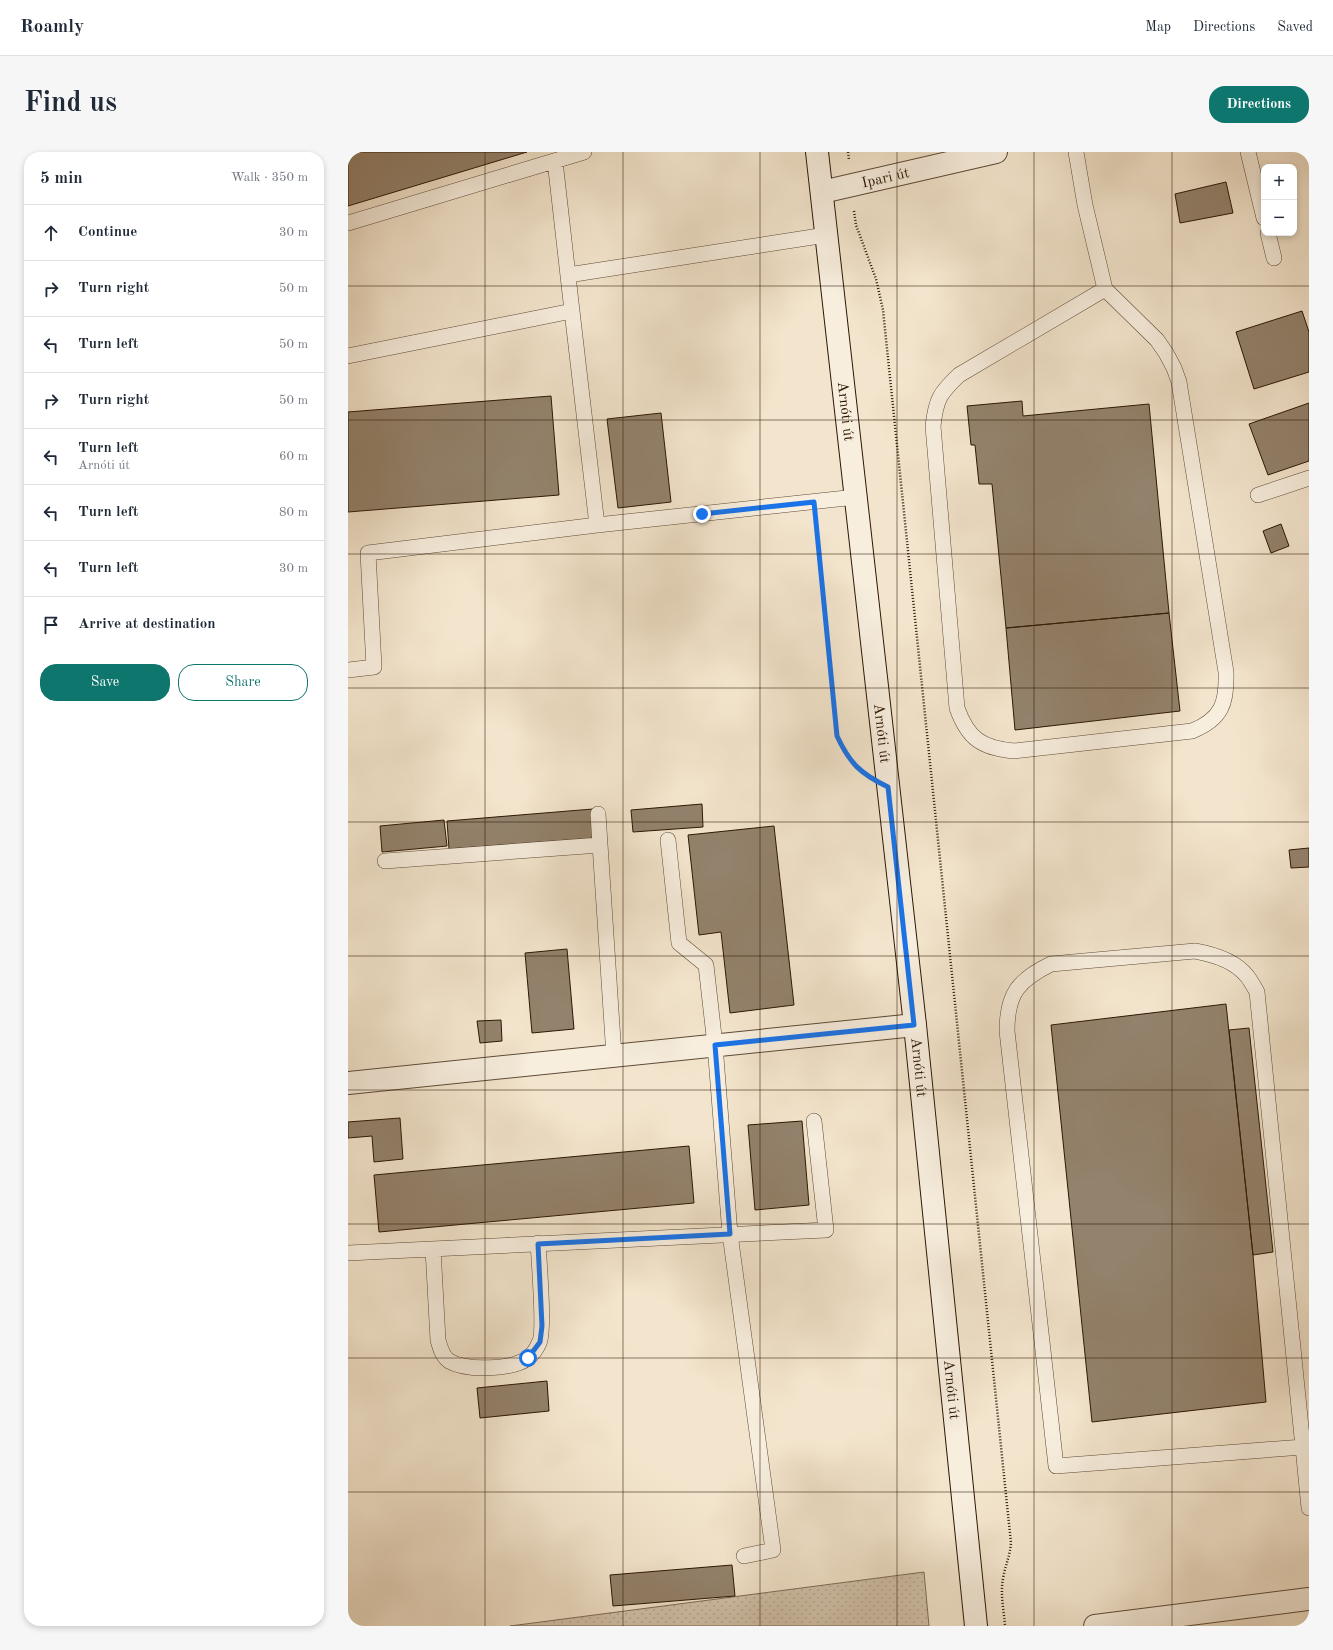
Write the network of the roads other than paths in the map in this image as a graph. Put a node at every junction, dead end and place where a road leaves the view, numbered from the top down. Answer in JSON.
{"nodes":[{"id":1,"x":584,"y":152,"type":"edge"},
{"id":2,"x":817,"y":152,"type":"edge"},
{"id":3,"x":996,"y":152,"type":"edge"},
{"id":4,"x":1076,"y":152,"type":"edge"},
{"id":5,"x":1248,"y":152,"type":"edge"},
{"id":6,"x":555,"y":161,"type":"junction"},
{"id":7,"x":822,"y":192,"type":"junction"},
{"id":8,"x":1261,"y":206,"type":"edge"},
{"id":9,"x":348,"y":223,"type":"edge"},
{"id":10,"x":826,"y":235,"type":"junction"},
{"id":11,"x":1269,"y":236,"type":"edge"},
{"id":12,"x":1274,"y":258,"type":"dead end"},
{"id":13,"x":568,"y":275,"type":"junction"},
{"id":14,"x":1105,"y":289,"type":"junction"},
{"id":15,"x":572,"y":311,"type":"junction"},
{"id":16,"x":348,"y":356,"type":"edge"},
{"id":17,"x":1309,"y":478,"type":"edge"},
{"id":18,"x":1258,"y":495,"type":"dead end"},
{"id":19,"x":856,"y":497,"type":"junction"},
{"id":20,"x":598,"y":525,"type":"junction"},
{"id":21,"x":348,"y":670,"type":"edge"},
{"id":22,"x":598,"y":814,"type":"dead end"},
{"id":23,"x":668,"y":840,"type":"dead end"},
{"id":24,"x":600,"y":845,"type":"junction"},
{"id":25,"x":385,"y":862,"type":"dead end"},
{"id":26,"x":914,"y":1025,"type":"junction"},
{"id":27,"x":715,"y":1045,"type":"junction"},
{"id":28,"x":614,"y":1056,"type":"junction"},
{"id":29,"x":348,"y":1083,"type":"edge"},
{"id":30,"x":814,"y":1121,"type":"dead end"},
{"id":31,"x":730,"y":1234,"type":"junction"},
{"id":32,"x":538,"y":1244,"type":"junction"},
{"id":33,"x":432,"y":1248,"type":"junction"},
{"id":34,"x":348,"y":1253,"type":"edge"},
{"id":35,"x":1303,"y":1447,"type":"junction"},
{"id":36,"x":1309,"y":1508,"type":"edge"},
{"id":37,"x":744,"y":1556,"type":"dead end"},
{"id":38,"x":1309,"y":1599,"type":"edge"},
{"id":39,"x":1166,"y":1622,"type":"edge"},
{"id":40,"x":976,"y":1626,"type":"edge"},
{"id":41,"x":1095,"y":1626,"type":"edge"}],
"edges":[{"from":1,"to":6,"type":"lane"},
{"from":2,"to":7,"type":"main road","name":"Arnóti út"},
{"from":3,"to":7,"type":"main road","name":"Ipari út"},
{"from":4,"to":14,"type":"lane"},
{"from":5,"to":8,"type":"lane"},
{"from":6,"to":9,"type":"lane"},
{"from":6,"to":13,"type":"lane"},
{"from":7,"to":10,"type":"main road","name":"Arnóti út"},
{"from":10,"to":13,"type":"lane"},
{"from":10,"to":19,"type":"main road","name":"Arnóti út"},
{"from":11,"to":12,"type":"lane"},
{"from":13,"to":15,"type":"lane"},
{"from":14,"to":14,"type":"lane"},
{"from":15,"to":16,"type":"lane"},
{"from":15,"to":20,"type":"lane"},
{"from":17,"to":18,"type":"lane"},
{"from":19,"to":20,"type":"lane"},
{"from":19,"to":26,"type":"main road","name":"Arnóti út"},
{"from":20,"to":21,"type":"lane"},
{"from":22,"to":24,"type":"lane"},
{"from":23,"to":27,"type":"lane"},
{"from":24,"to":25,"type":"lane"},
{"from":24,"to":28,"type":"lane"},
{"from":26,"to":27,"type":"main road"},
{"from":26,"to":40,"type":"main road","name":"Arnóti út"},
{"from":27,"to":28,"type":"main road"},
{"from":27,"to":31,"type":"lane"},
{"from":28,"to":29,"type":"main road"},
{"from":30,"to":31,"type":"lane"},
{"from":31,"to":32,"type":"lane"},
{"from":31,"to":37,"type":"lane"},
{"from":32,"to":33,"type":"lane"},
{"from":32,"to":33,"type":"lane"},
{"from":33,"to":34,"type":"lane"},
{"from":35,"to":35,"type":"lane"},
{"from":35,"to":36,"type":"lane"},
{"from":38,"to":39,"type":"main road"},
{"from":39,"to":41,"type":"main road"}]}
